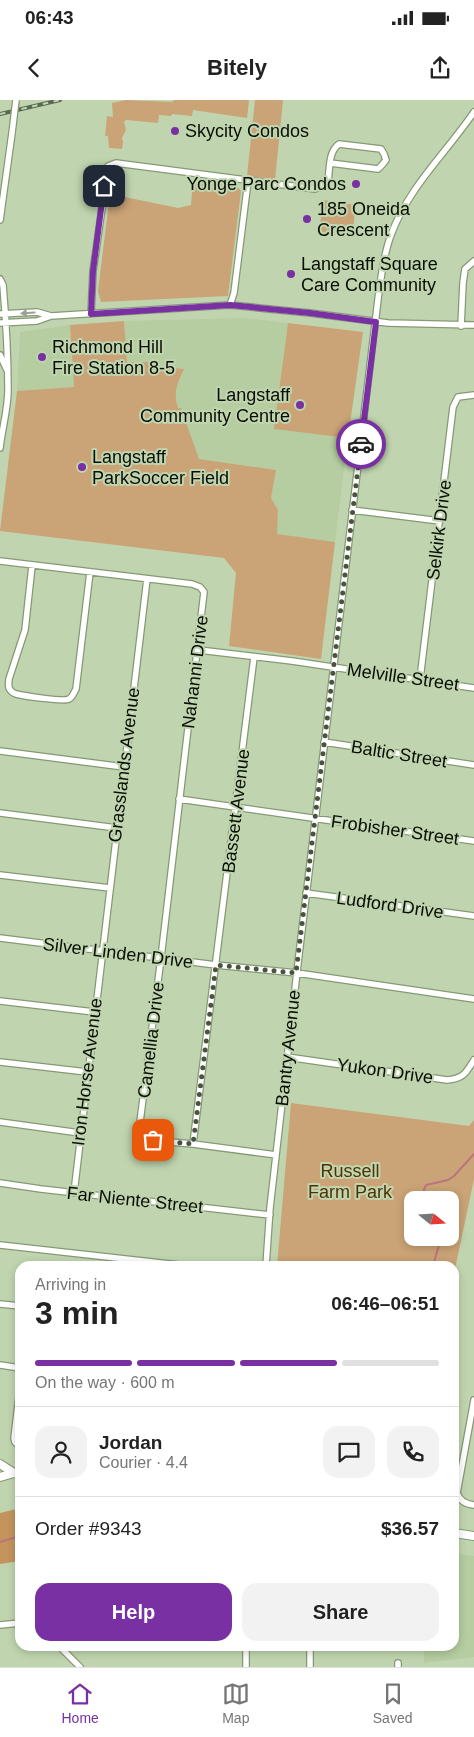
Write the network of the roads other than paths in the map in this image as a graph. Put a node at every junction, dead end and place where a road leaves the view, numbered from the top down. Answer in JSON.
{"nodes":[{"id":1,"x":16,"y":100,"type":"edge"},
{"id":2,"x":474,"y":112,"type":"edge"},
{"id":3,"x":330,"y":163,"type":"junction"},
{"id":4,"x":248,"y":181,"type":"junction"},
{"id":5,"x":0,"y":220,"type":"edge"},
{"id":6,"x":474,"y":261,"type":"edge"},
{"id":7,"x":0,"y":278,"type":"edge"},
{"id":8,"x":230,"y":305,"type":"junction"},
{"id":9,"x":2,"y":314,"type":"edge"},
{"id":10,"x":91,"y":314,"type":"junction"},
{"id":11,"x":51,"y":316,"type":"junction"},
{"id":12,"x":376,"y":322,"type":"junction"},
{"id":13,"x":3,"y":323,"type":"edge"},
{"id":14,"x":474,"y":325,"type":"edge"},
{"id":15,"x":461,"y":326,"type":"junction"},
{"id":16,"x":0,"y":355,"type":"edge"},
{"id":17,"x":7,"y":370,"type":"junction"},
{"id":18,"x":474,"y":395,"type":"edge"},
{"id":19,"x":0,"y":448,"type":"edge"},
{"id":20,"x":352,"y":510,"type":"junction"},
{"id":21,"x":440,"y":521,"type":"junction"},
{"id":22,"x":0,"y":561,"type":"edge"},
{"id":23,"x":32,"y":566,"type":"junction"},
{"id":24,"x":90,"y":572,"type":"junction"},
{"id":25,"x":147,"y":579,"type":"junction"},
{"id":26,"x":198,"y":650,"type":"junction"},
{"id":27,"x":254,"y":657,"type":"junction"},
{"id":28,"x":333,"y":667,"type":"junction"},
{"id":29,"x":420,"y":679,"type":"junction"},
{"id":30,"x":474,"y":688,"type":"edge"},
{"id":31,"x":324,"y":742,"type":"junction"},
{"id":32,"x":0,"y":751,"type":"edge"},
{"id":33,"x":474,"y":765,"type":"edge"},
{"id":34,"x":124,"y":767,"type":"junction"},
{"id":35,"x":180,"y":799,"type":"junction"},
{"id":36,"x":236,"y":807,"type":"junction"},
{"id":37,"x":0,"y":813,"type":"edge"},
{"id":38,"x":316,"y":818,"type":"junction"},
{"id":39,"x":117,"y":828,"type":"junction"},
{"id":40,"x":474,"y":840,"type":"edge"},
{"id":41,"x":0,"y":875,"type":"edge"},
{"id":42,"x":110,"y":888,"type":"junction"},
{"id":43,"x":306,"y":893,"type":"junction"},
{"id":44,"x":474,"y":916,"type":"edge"},
{"id":45,"x":0,"y":938,"type":"edge"},
{"id":46,"x":102,"y":951,"type":"junction"},
{"id":47,"x":161,"y":958,"type":"junction"},
{"id":48,"x":216,"y":965,"type":"junction"},
{"id":49,"x":296,"y":973,"type":"junction"},
{"id":50,"x":474,"y":999,"type":"edge"},
{"id":51,"x":0,"y":1001,"type":"edge"},
{"id":52,"x":94,"y":1012,"type":"junction"},
{"id":53,"x":287,"y":1057,"type":"junction"},
{"id":54,"x":474,"y":1060,"type":"edge"},
{"id":55,"x":0,"y":1062,"type":"edge"},
{"id":56,"x":87,"y":1072,"type":"junction"},
{"id":57,"x":0,"y":1122,"type":"edge"},
{"id":58,"x":80,"y":1133,"type":"junction"},
{"id":59,"x":193,"y":1144,"type":"junction"},
{"id":60,"x":276,"y":1155,"type":"junction"},
{"id":61,"x":0,"y":1182,"type":"edge"},
{"id":62,"x":74,"y":1193,"type":"junction"},
{"id":63,"x":270,"y":1215,"type":"junction"},
{"id":64,"x":0,"y":1245,"type":"edge"},
{"id":65,"x":143,"y":1261,"type":"edge"},
{"id":66,"x":266,"y":1261,"type":"edge"},
{"id":67,"x":0,"y":1304,"type":"edge"},
{"id":68,"x":15,"y":1306,"type":"edge"},
{"id":69,"x":0,"y":1365,"type":"edge"},
{"id":70,"x":15,"y":1367,"type":"edge"},
{"id":71,"x":474,"y":1400,"type":"edge"},
{"id":72,"x":15,"y":1425,"type":"edge"},
{"id":73,"x":15,"y":1442,"type":"edge"},
{"id":74,"x":0,"y":1464,"type":"edge"},
{"id":75,"x":15,"y":1473,"type":"edge"},
{"id":76,"x":15,"y":1474,"type":"edge"},
{"id":77,"x":0,"y":1477,"type":"edge"},
{"id":78,"x":459,"y":1477,"type":"edge"},
{"id":79,"x":459,"y":1499,"type":"edge"},
{"id":80,"x":474,"y":1505,"type":"edge"},
{"id":81,"x":459,"y":1534,"type":"edge"},
{"id":82,"x":474,"y":1536,"type":"edge"},
{"id":83,"x":15,"y":1624,"type":"edge"},
{"id":84,"x":0,"y":1625,"type":"edge"},
{"id":85,"x":64,"y":1651,"type":"edge"},
{"id":86,"x":246,"y":1651,"type":"edge"},
{"id":87,"x":310,"y":1651,"type":"edge"},
{"id":88,"x":80,"y":1667,"type":"edge"},
{"id":89,"x":246,"y":1667,"type":"edge"},
{"id":90,"x":310,"y":1667,"type":"edge"}],
"edges":[{"from":1,"to":5,"type":"street","bridge":true},
{"from":2,"to":12,"type":"street","name":"Bantry Avenue"},
{"from":3,"to":3,"type":"street"},
{"from":3,"to":4,"type":"street"},
{"from":4,"to":8,"type":"street"},
{"from":4,"to":10,"type":"street"},
{"from":6,"to":15,"type":"street"},
{"from":7,"to":9,"type":"street"},
{"from":8,"to":10,"type":"street"},
{"from":8,"to":12,"type":"street"},
{"from":11,"to":9,"type":"street","one_way":true},
{"from":9,"to":13,"type":"street"},
{"from":10,"to":11,"type":"street"},
{"from":11,"to":13,"type":"street"},
{"from":12,"to":15,"type":"street"},
{"from":12,"to":20,"type":"street","name":"Bantry Avenue"},
{"from":13,"to":17,"type":"street"},
{"from":14,"to":15,"type":"street"},
{"from":16,"to":17,"type":"street"},
{"from":17,"to":19,"type":"street"},
{"from":18,"to":21,"type":"street","name":"Selkirk Drive"},
{"from":20,"to":21,"type":"street"},
{"from":20,"to":28,"type":"street","name":"Bantry Avenue"},
{"from":21,"to":29,"type":"street","name":"Selkirk Drive"},
{"from":22,"to":23,"type":"street","name":"Nahanni Drive"},
{"from":23,"to":24,"type":"street","name":"Nahanni Drive"},
{"from":23,"to":24,"type":"street"},
{"from":24,"to":25,"type":"street","name":"Nahanni Drive"},
{"from":25,"to":26,"type":"street","name":"Nahanni Drive"},
{"from":25,"to":34,"type":"street","name":"Grasslands Avenue"},
{"from":26,"to":27,"type":"street","name":"Melville Street"},
{"from":26,"to":35,"type":"street","name":"Nahanni Drive"},
{"from":27,"to":28,"type":"street","name":"Melville Street"},
{"from":27,"to":36,"type":"street","name":"Bassett Avenue"},
{"from":28,"to":29,"type":"street","name":"Melville Street"},
{"from":28,"to":31,"type":"street","name":"Bantry Avenue"},
{"from":29,"to":30,"type":"street","name":"Melville Street"},
{"from":31,"to":33,"type":"street","name":"Baltic Street"},
{"from":31,"to":38,"type":"street","name":"Bantry Avenue"},
{"from":32,"to":34,"type":"street"},
{"from":34,"to":39,"type":"street","name":"Grasslands Avenue"},
{"from":35,"to":36,"type":"street","name":"Frobisher Street"},
{"from":35,"to":47,"type":"street","name":"Nahanni Drive"},
{"from":36,"to":38,"type":"street","name":"Frobisher Street"},
{"from":36,"to":48,"type":"street","name":"Bassett Avenue"},
{"from":37,"to":39,"type":"street"},
{"from":38,"to":40,"type":"street","name":"Frobisher Street"},
{"from":38,"to":43,"type":"street","name":"Bantry Avenue"},
{"from":39,"to":42,"type":"street","name":"Grasslands Avenue"},
{"from":41,"to":42,"type":"street"},
{"from":42,"to":46,"type":"street","name":"Grasslands Avenue"},
{"from":43,"to":44,"type":"street","name":"Ludford Drive"},
{"from":43,"to":49,"type":"street","name":"Bantry Avenue"},
{"from":45,"to":46,"type":"street","name":"Silver Linden Drive"},
{"from":46,"to":47,"type":"street","name":"Silver Linden Drive"},
{"from":46,"to":52,"type":"street","name":"Iron Horse Avenue"},
{"from":47,"to":48,"type":"street","name":"Silver Linden Drive"},
{"from":47,"to":59,"type":"street","name":"Camellia Drive"},
{"from":48,"to":49,"type":"street","name":"Silver Linden Drive"},
{"from":48,"to":59,"type":"street","name":"Bassett Avenue"},
{"from":49,"to":50,"type":"street","name":"Silver Linden Drive"},
{"from":49,"to":53,"type":"street","name":"Bantry Avenue"},
{"from":51,"to":52,"type":"street"},
{"from":52,"to":56,"type":"street","name":"Iron Horse Avenue"},
{"from":53,"to":54,"type":"street","name":"Yukon Drive"},
{"from":53,"to":60,"type":"street","name":"Bantry Avenue"},
{"from":55,"to":56,"type":"street"},
{"from":56,"to":58,"type":"street","name":"Iron Horse Avenue"},
{"from":57,"to":58,"type":"street"},
{"from":58,"to":62,"type":"street","name":"Iron Horse Avenue"},
{"from":59,"to":60,"type":"street","name":"Camellia Drive"},
{"from":60,"to":63,"type":"street","name":"Bantry Avenue"},
{"from":61,"to":62,"type":"street","name":"Far Niente Street"},
{"from":62,"to":63,"type":"street","name":"Far Niente Street"},
{"from":63,"to":66,"type":"street","name":"Bantry Avenue"},
{"from":64,"to":65,"type":"street"},
{"from":67,"to":68,"type":"street"},
{"from":69,"to":70,"type":"street"},
{"from":71,"to":78,"type":"street"},
{"from":72,"to":73,"type":"street"},
{"from":74,"to":75,"type":"main road"},
{"from":76,"to":77,"type":"main road"},
{"from":79,"to":80,"type":"street"},
{"from":81,"to":82,"type":"main road"},
{"from":83,"to":84,"type":"street"},
{"from":85,"to":88,"type":"street"},
{"from":86,"to":89,"type":"street"},
{"from":87,"to":90,"type":"street"}]}
